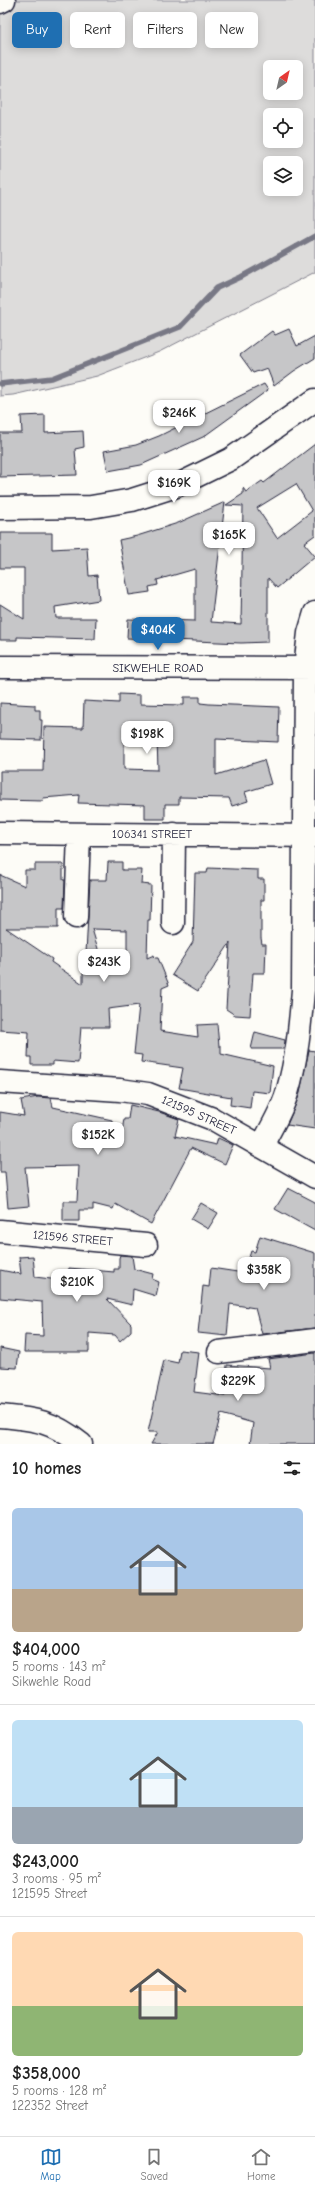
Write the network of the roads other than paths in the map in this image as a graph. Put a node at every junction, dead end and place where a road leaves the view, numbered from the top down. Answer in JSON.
{"nodes":[{"id":1,"x":4,"y":0,"type":"edge"},
{"id":2,"x":0,"y":2,"type":"edge"},
{"id":3,"x":315,"y":400,"type":"edge"},
{"id":4,"x":0,"y":508,"type":"edge"},
{"id":5,"x":315,"y":613,"type":"edge"},
{"id":6,"x":0,"y":667,"type":"edge"},
{"id":7,"x":310,"y":668,"type":"edge"},
{"id":8,"x":0,"y":833,"type":"edge"},
{"id":9,"x":79,"y":834,"type":"junction"},
{"id":10,"x":174,"y":834,"type":"junction"},
{"id":11,"x":309,"y":835,"type":"edge"},
{"id":12,"x":76,"y":917,"type":"dead end"},
{"id":13,"x":173,"y":923,"type":"dead end"},
{"id":14,"x":0,"y":1082,"type":"edge"},
{"id":15,"x":262,"y":1146,"type":"junction"},
{"id":16,"x":315,"y":1177,"type":"edge"},
{"id":17,"x":0,"y":1231,"type":"edge"},
{"id":18,"x":146,"y":1245,"type":"dead end"},
{"id":19,"x":315,"y":1340,"type":"edge"},
{"id":20,"x":218,"y":1352,"type":"dead end"},
{"id":21,"x":0,"y":1416,"type":"edge"},
{"id":22,"x":81,"y":1444,"type":"edge"}],
"edges":[{"from":1,"to":2,"type":"street"},
{"from":3,"to":4,"type":"street"},
{"from":5,"to":7,"type":"street"},
{"from":6,"to":7,"type":"street","name":"SIKWEHLE ROAD"},
{"from":7,"to":11,"type":"street"},
{"from":8,"to":9,"type":"street","name":"106341 STREET"},
{"from":9,"to":10,"type":"street","name":"106341 STREET"},
{"from":9,"to":12,"type":"street"},
{"from":10,"to":11,"type":"street","name":"106341 STREET"},
{"from":10,"to":13,"type":"street"},
{"from":11,"to":15,"type":"street"},
{"from":14,"to":15,"type":"street","name":"121595 STREET"},
{"from":15,"to":16,"type":"street","name":"121595 STREET"},
{"from":17,"to":18,"type":"street","name":"121596 STREET"},
{"from":19,"to":20,"type":"street"},
{"from":21,"to":22,"type":"street"}]}
